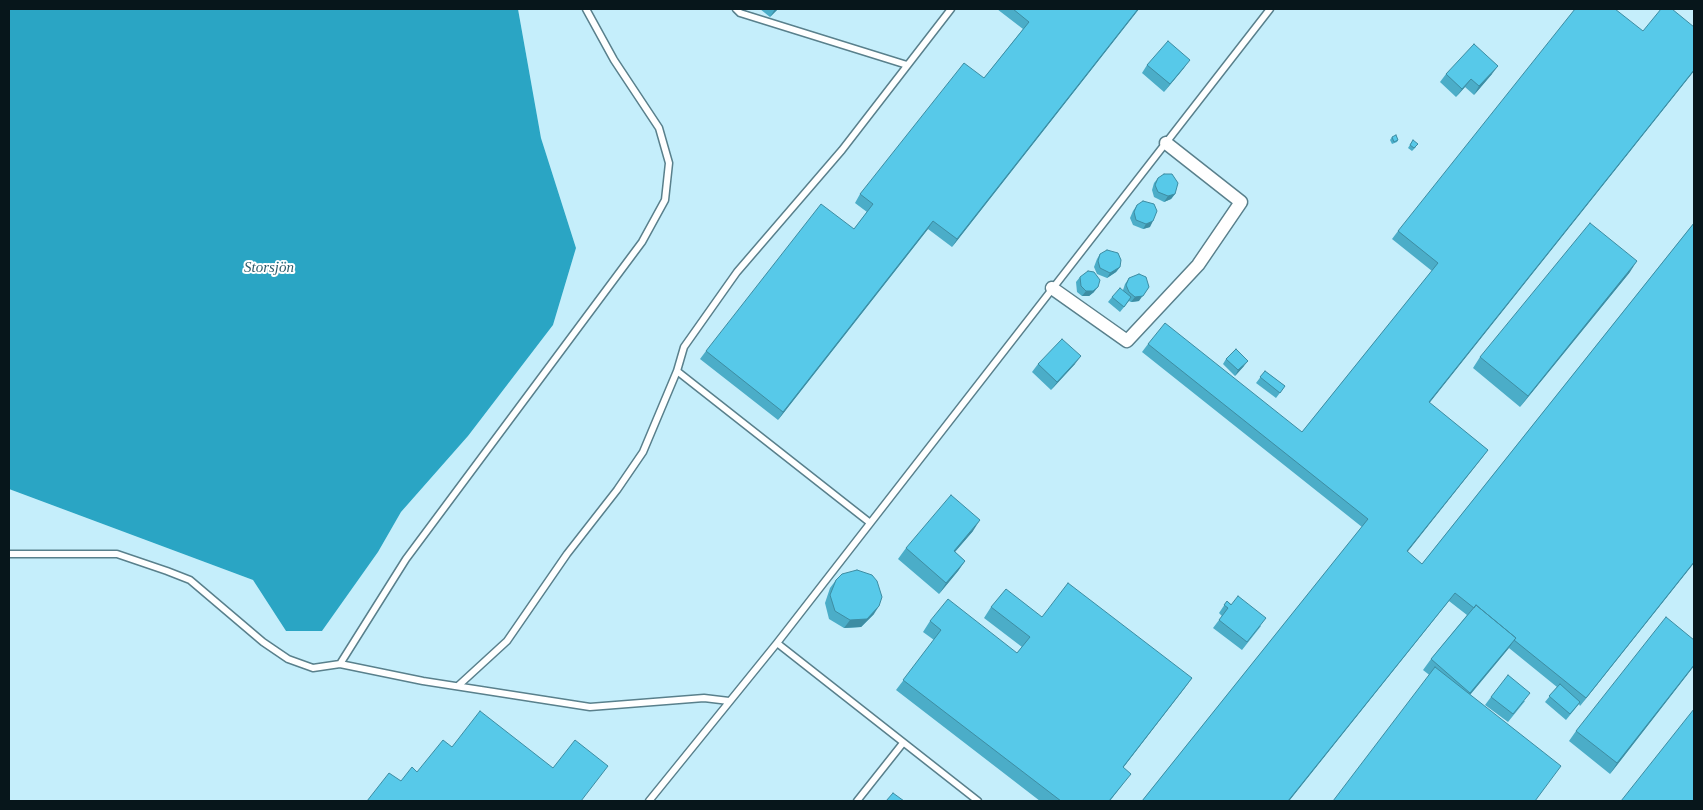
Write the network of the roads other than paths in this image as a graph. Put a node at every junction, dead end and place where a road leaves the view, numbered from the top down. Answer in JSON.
{"nodes":[{"id":1,"x":586,"y":9,"type":"edge"},
{"id":2,"x":736,"y":9,"type":"edge"},
{"id":3,"x":951,"y":9,"type":"edge"},
{"id":4,"x":1270,"y":9,"type":"edge"},
{"id":5,"x":907,"y":65,"type":"junction"},
{"id":6,"x":1166,"y":143,"type":"junction"},
{"id":7,"x":1052,"y":288,"type":"junction"},
{"id":8,"x":678,"y":371,"type":"junction"},
{"id":9,"x":869,"y":522,"type":"junction"},
{"id":10,"x":9,"y":554,"type":"edge"},
{"id":11,"x":777,"y":642,"type":"junction"},
{"id":12,"x":340,"y":664,"type":"junction"},
{"id":13,"x":459,"y":685,"type":"junction"},
{"id":14,"x":729,"y":701,"type":"junction"},
{"id":15,"x":903,"y":743,"type":"junction"},
{"id":16,"x":649,"y":801,"type":"edge"},
{"id":17,"x":856,"y":801,"type":"edge"},
{"id":18,"x":978,"y":801,"type":"edge"}],
"edges":[{"from":1,"to":12,"type":"lane"},
{"from":2,"to":5,"type":"lane"},
{"from":3,"to":5,"type":"lane"},
{"from":4,"to":6,"type":"lane"},
{"from":5,"to":8,"type":"lane"},
{"from":6,"to":7,"type":"lane"},
{"from":6,"to":7,"type":"street"},
{"from":7,"to":9,"type":"lane"},
{"from":8,"to":9,"type":"lane"},
{"from":8,"to":13,"type":"lane"},
{"from":9,"to":11,"type":"lane"},
{"from":10,"to":12,"type":"lane"},
{"from":11,"to":14,"type":"lane"},
{"from":11,"to":15,"type":"lane"},
{"from":12,"to":13,"type":"lane"},
{"from":13,"to":14,"type":"lane"},
{"from":14,"to":16,"type":"lane"},
{"from":15,"to":17,"type":"lane"},
{"from":15,"to":18,"type":"lane"}]}
